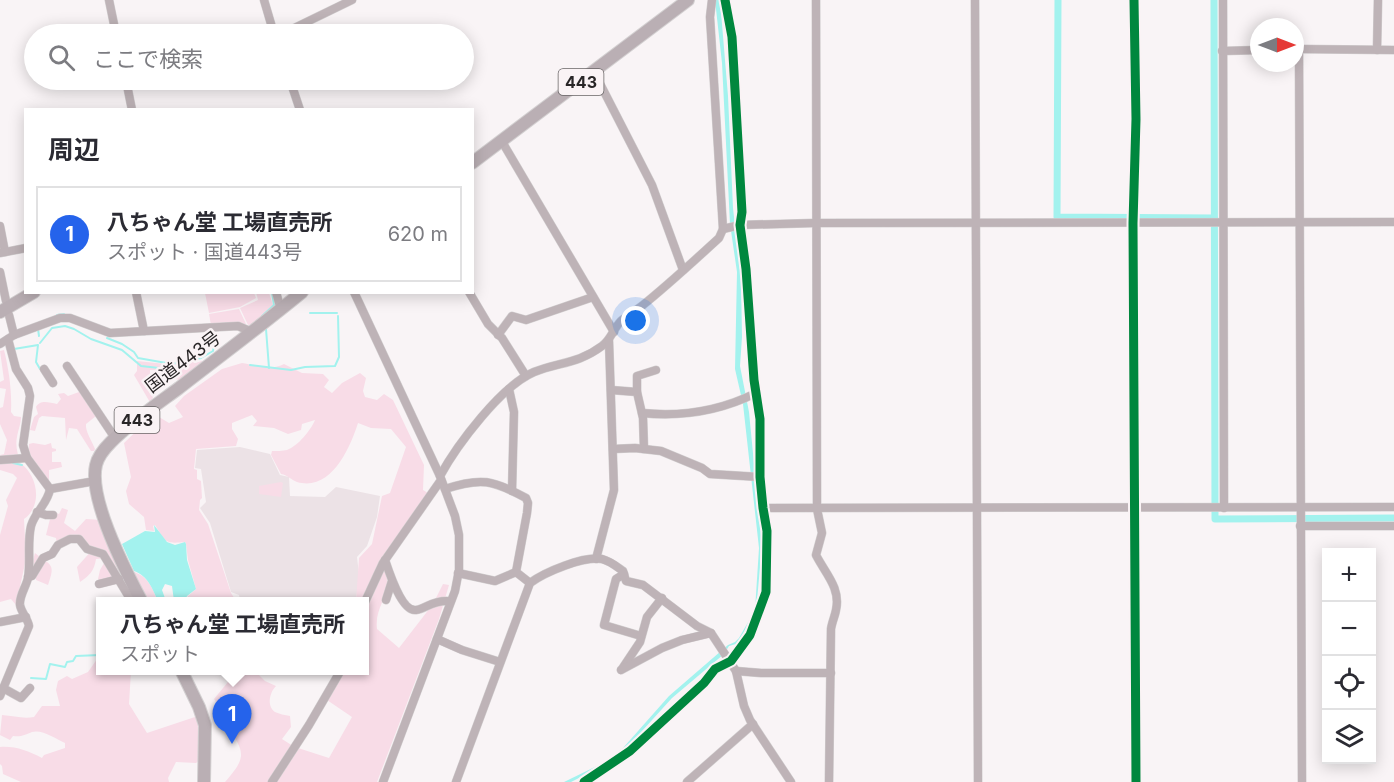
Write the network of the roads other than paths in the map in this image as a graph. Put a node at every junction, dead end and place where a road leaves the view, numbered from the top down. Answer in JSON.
{"nodes":[{"id":1,"x":109,"y":0,"type":"edge"},
{"id":2,"x":264,"y":0,"type":"edge"},
{"id":3,"x":352,"y":0,"type":"edge"},
{"id":4,"x":688,"y":0,"type":"edge"},
{"id":5,"x":712,"y":0,"type":"edge"},
{"id":6,"x":725,"y":0,"type":"edge"},
{"id":7,"x":816,"y":0,"type":"edge"},
{"id":8,"x":975,"y":0,"type":"edge"},
{"id":9,"x":1134,"y":0,"type":"edge"},
{"id":10,"x":1222,"y":0,"type":"edge"},
{"id":11,"x":1378,"y":0,"type":"edge"},
{"id":12,"x":114,"y":24,"type":"edge"},
{"id":13,"x":271,"y":24,"type":"edge"},
{"id":14,"x":303,"y":24,"type":"edge"},
{"id":15,"x":1304,"y":49,"type":"edge"},
{"id":16,"x":1250,"y":50,"type":"edge"},
{"id":17,"x":1377,"y":50,"type":"junction"},
{"id":18,"x":1394,"y":50,"type":"edge"},
{"id":19,"x":1222,"y":51,"type":"junction"},
{"id":20,"x":594,"y":72,"type":"junction"},
{"id":21,"x":1297,"y":72,"type":"edge"},
{"id":22,"x":128,"y":90,"type":"edge"},
{"id":23,"x":293,"y":90,"type":"edge"},
{"id":24,"x":132,"y":108,"type":"edge"},
{"id":25,"x":299,"y":108,"type":"edge"},
{"id":26,"x":504,"y":145,"type":"dead end"},
{"id":27,"x":474,"y":162,"type":"edge"},
{"id":28,"x":1224,"y":222,"type":"junction"},
{"id":29,"x":1299,"y":222,"type":"junction"},
{"id":30,"x":1394,"y":222,"type":"edge"},
{"id":31,"x":815,"y":223,"type":"junction"},
{"id":32,"x":975,"y":223,"type":"junction"},
{"id":33,"x":1133,"y":223,"type":"junction"},
{"id":34,"x":740,"y":225,"type":"junction"},
{"id":35,"x":0,"y":226,"type":"edge"},
{"id":36,"x":724,"y":229,"type":"junction"},
{"id":37,"x":24,"y":248,"type":"edge"},
{"id":38,"x":3,"y":252,"type":"edge"},
{"id":39,"x":683,"y":270,"type":"junction"},
{"id":40,"x":0,"y":272,"type":"edge"},
{"id":41,"x":31,"y":294,"type":"edge"},
{"id":42,"x":136,"y":294,"type":"edge"},
{"id":43,"x":277,"y":294,"type":"edge"},
{"id":44,"x":300,"y":294,"type":"edge"},
{"id":45,"x":355,"y":294,"type":"edge"},
{"id":46,"x":470,"y":294,"type":"edge"},
{"id":47,"x":593,"y":297,"type":"junction"},
{"id":48,"x":5,"y":309,"type":"edge"},
{"id":49,"x":281,"y":309,"type":"junction"},
{"id":50,"x":144,"y":332,"type":"junction"},
{"id":51,"x":252,"y":332,"type":"junction"},
{"id":52,"x":614,"y":332,"type":"junction"},
{"id":53,"x":498,"y":335,"type":"junction"},
{"id":54,"x":11,"y":337,"type":"junction"},
{"id":55,"x":609,"y":341,"type":"junction"},
{"id":56,"x":0,"y":344,"type":"edge"},
{"id":57,"x":67,"y":366,"type":"dead end"},
{"id":58,"x":44,"y":369,"type":"dead end"},
{"id":59,"x":656,"y":370,"type":"dead end"},
{"id":60,"x":526,"y":376,"type":"junction"},
{"id":61,"x":52,"y":382,"type":"dead end"},
{"id":62,"x":509,"y":389,"type":"junction"},
{"id":63,"x":611,"y":390,"type":"junction"},
{"id":64,"x":637,"y":392,"type":"junction"},
{"id":65,"x":756,"y":393,"type":"junction"},
{"id":66,"x":642,"y":413,"type":"junction"},
{"id":67,"x":115,"y":438,"type":"junction"},
{"id":68,"x":613,"y":449,"type":"junction"},
{"id":69,"x":644,"y":449,"type":"junction"},
{"id":70,"x":27,"y":459,"type":"junction"},
{"id":71,"x":0,"y":460,"type":"edge"},
{"id":72,"x":759,"y":477,"type":"junction"},
{"id":73,"x":440,"y":478,"type":"junction"},
{"id":74,"x":96,"y":481,"type":"junction"},
{"id":75,"x":445,"y":489,"type":"junction"},
{"id":76,"x":512,"y":490,"type":"junction"},
{"id":77,"x":52,"y":494,"type":"junction"},
{"id":78,"x":1394,"y":507,"type":"edge"},
{"id":79,"x":762,"y":508,"type":"junction"},
{"id":80,"x":816,"y":508,"type":"junction"},
{"id":81,"x":1135,"y":508,"type":"junction"},
{"id":82,"x":1224,"y":508,"type":"junction"},
{"id":83,"x":1300,"y":508,"type":"junction"},
{"id":84,"x":977,"y":509,"type":"junction"},
{"id":85,"x":37,"y":512,"type":"junction"},
{"id":86,"x":53,"y":515,"type":"dead end"},
{"id":87,"x":1300,"y":526,"type":"junction"},
{"id":88,"x":1394,"y":526,"type":"edge"},
{"id":89,"x":36,"y":539,"type":"dead end"},
{"id":90,"x":33,"y":549,"type":"dead end"},
{"id":91,"x":596,"y":559,"type":"junction"},
{"id":92,"x":385,"y":560,"type":"junction"},
{"id":93,"x":516,"y":572,"type":"junction"},
{"id":94,"x":458,"y":573,"type":"junction"},
{"id":95,"x":624,"y":574,"type":"junction"},
{"id":96,"x":28,"y":578,"type":"junction"},
{"id":97,"x":119,"y":579,"type":"junction"},
{"id":98,"x":392,"y":581,"type":"junction"},
{"id":99,"x":99,"y":584,"type":"dead end"},
{"id":100,"x":530,"y":584,"type":"junction"},
{"id":101,"x":129,"y":597,"type":"edge"},
{"id":102,"x":140,"y":597,"type":"edge"},
{"id":103,"x":367,"y":597,"type":"edge"},
{"id":104,"x":400,"y":597,"type":"junction"},
{"id":105,"x":662,"y":598,"type":"junction"},
{"id":106,"x":447,"y":601,"type":"dead end"},
{"id":107,"x":26,"y":617,"type":"junction"},
{"id":108,"x":0,"y":622,"type":"edge"},
{"id":109,"x":711,"y":633,"type":"junction"},
{"id":110,"x":641,"y":636,"type":"junction"},
{"id":111,"x":437,"y":639,"type":"junction"},
{"id":112,"x":731,"y":661,"type":"junction"},
{"id":113,"x":500,"y":662,"type":"junction"},
{"id":114,"x":736,"y":671,"type":"junction"},
{"id":115,"x":831,"y":673,"type":"junction"},
{"id":116,"x":184,"y":675,"type":"edge"},
{"id":117,"x":338,"y":675,"type":"edge"},
{"id":118,"x":30,"y":688,"type":"dead end"},
{"id":119,"x":1,"y":690,"type":"edge"},
{"id":120,"x":753,"y":724,"type":"junction"},
{"id":121,"x":204,"y":782,"type":"edge"},
{"id":122,"x":272,"y":782,"type":"edge"},
{"id":123,"x":383,"y":782,"type":"edge"},
{"id":124,"x":456,"y":782,"type":"edge"},
{"id":125,"x":584,"y":782,"type":"edge"},
{"id":126,"x":687,"y":782,"type":"edge"},
{"id":127,"x":791,"y":782,"type":"edge"},
{"id":128,"x":829,"y":782,"type":"edge"},
{"id":129,"x":978,"y":782,"type":"edge"},
{"id":130,"x":1136,"y":782,"type":"edge"},
{"id":131,"x":1302,"y":782,"type":"edge"}],
"edges":[{"from":1,"to":12,"type":"street"},
{"from":2,"to":13,"type":"street"},
{"from":3,"to":14,"type":"street"},
{"from":4,"to":20,"type":"highway","number":"443"},
{"from":5,"to":36,"type":"street"},
{"from":6,"to":34,"type":"street"},
{"from":7,"to":31,"type":"street"},
{"from":8,"to":32,"type":"street"},
{"from":9,"to":33,"type":"street"},
{"from":10,"to":19,"type":"street"},
{"from":11,"to":17,"type":"street"},
{"from":15,"to":17,"type":"street"},
{"from":16,"to":19,"type":"street"},
{"from":17,"to":18,"type":"street"},
{"from":19,"to":28,"type":"street"},
{"from":20,"to":27,"type":"highway","number":"443"},
{"from":20,"to":39,"type":"street"},
{"from":21,"to":29,"type":"street"},
{"from":22,"to":24,"type":"street"},
{"from":23,"to":25,"type":"street"},
{"from":26,"to":47,"type":"street"},
{"from":28,"to":29,"type":"street"},
{"from":28,"to":33,"type":"street"},
{"from":28,"to":82,"type":"street"},
{"from":29,"to":30,"type":"street"},
{"from":29,"to":83,"type":"street"},
{"from":31,"to":32,"type":"street"},
{"from":31,"to":34,"type":"street"},
{"from":31,"to":80,"type":"street"},
{"from":32,"to":33,"type":"street"},
{"from":32,"to":84,"type":"street"},
{"from":33,"to":81,"type":"street"},
{"from":34,"to":36,"type":"street"},
{"from":34,"to":65,"type":"street"},
{"from":35,"to":38,"type":"street"},
{"from":36,"to":39,"type":"street"},
{"from":37,"to":38,"type":"street"},
{"from":39,"to":52,"type":"street"},
{"from":40,"to":48,"type":"street"},
{"from":41,"to":48,"type":"highway"},
{"from":42,"to":50,"type":"street"},
{"from":43,"to":49,"type":"street"},
{"from":44,"to":49,"type":"highway","name":"国道443号","number":"443"},
{"from":45,"to":73,"type":"street"},
{"from":46,"to":53,"type":"street"},
{"from":47,"to":52,"type":"street"},
{"from":47,"to":53,"type":"street"},
{"from":48,"to":54,"type":"street"},
{"from":49,"to":51,"type":"highway","name":"国道443号","number":"443"},
{"from":50,"to":51,"type":"street"},
{"from":50,"to":54,"type":"street"},
{"from":51,"to":67,"type":"highway","name":"国道443号","number":"443"},
{"from":52,"to":55,"type":"street"},
{"from":53,"to":60,"type":"street"},
{"from":54,"to":56,"type":"street"},
{"from":54,"to":70,"type":"street"},
{"from":55,"to":60,"type":"street"},
{"from":55,"to":63,"type":"street"},
{"from":57,"to":67,"type":"street"},
{"from":58,"to":61,"type":"street"},
{"from":59,"to":64,"type":"street"},
{"from":60,"to":62,"type":"street"},
{"from":62,"to":73,"type":"street"},
{"from":62,"to":76,"type":"street"},
{"from":63,"to":64,"type":"street"},
{"from":63,"to":68,"type":"street"},
{"from":64,"to":66,"type":"street"},
{"from":65,"to":66,"type":"street"},
{"from":65,"to":72,"type":"street"},
{"from":66,"to":69,"type":"street"},
{"from":67,"to":74,"type":"highway","name":"国道443号","number":"443"},
{"from":68,"to":69,"type":"street"},
{"from":68,"to":91,"type":"street"},
{"from":69,"to":72,"type":"street"},
{"from":70,"to":71,"type":"street"},
{"from":70,"to":77,"type":"street"},
{"from":72,"to":79,"type":"street"},
{"from":73,"to":75,"type":"street"},
{"from":73,"to":92,"type":"street"},
{"from":74,"to":77,"type":"street"},
{"from":74,"to":102,"type":"highway","name":"国道443号","number":"443"},
{"from":75,"to":76,"type":"street"},
{"from":75,"to":94,"type":"street"},
{"from":76,"to":93,"type":"street"},
{"from":77,"to":85,"type":"street"},
{"from":78,"to":83,"type":"street"},
{"from":79,"to":80,"type":"street"},
{"from":79,"to":112,"type":"street"},
{"from":80,"to":84,"type":"street"},
{"from":80,"to":115,"type":"street"},
{"from":81,"to":82,"type":"street"},
{"from":81,"to":84,"type":"street"},
{"from":81,"to":130,"type":"street"},
{"from":82,"to":83,"type":"street"},
{"from":83,"to":87,"type":"street"},
{"from":84,"to":129,"type":"street"},
{"from":85,"to":86,"type":"street"},
{"from":85,"to":96,"type":"street"},
{"from":87,"to":88,"type":"street"},
{"from":87,"to":131,"type":"street"},
{"from":89,"to":90,"type":"street"},
{"from":91,"to":95,"type":"street"},
{"from":91,"to":100,"type":"street"},
{"from":92,"to":98,"type":"street"},
{"from":92,"to":103,"type":"street"},
{"from":93,"to":94,"type":"street"},
{"from":93,"to":100,"type":"street"},
{"from":94,"to":111,"type":"street"},
{"from":95,"to":105,"type":"street"},
{"from":95,"to":110,"type":"street"},
{"from":96,"to":97,"type":"street"},
{"from":96,"to":107,"type":"street"},
{"from":97,"to":99,"type":"street"},
{"from":97,"to":101,"type":"street"},
{"from":98,"to":104,"type":"street"},
{"from":98,"to":104,"type":"street"},
{"from":100,"to":113,"type":"street"},
{"from":104,"to":106,"type":"street"},
{"from":105,"to":109,"type":"street"},
{"from":105,"to":110,"type":"street"},
{"from":107,"to":108,"type":"street"},
{"from":107,"to":119,"type":"street"},
{"from":109,"to":110,"type":"street"},
{"from":109,"to":112,"type":"street"},
{"from":111,"to":113,"type":"street"},
{"from":111,"to":123,"type":"street"},
{"from":112,"to":114,"type":"street"},
{"from":112,"to":125,"type":"street"},
{"from":113,"to":124,"type":"street"},
{"from":114,"to":115,"type":"street"},
{"from":114,"to":120,"type":"street"},
{"from":115,"to":128,"type":"street"},
{"from":116,"to":121,"type":"highway"},
{"from":117,"to":122,"type":"street"},
{"from":118,"to":119,"type":"street"},
{"from":120,"to":126,"type":"street"},
{"from":120,"to":127,"type":"street"}]}
